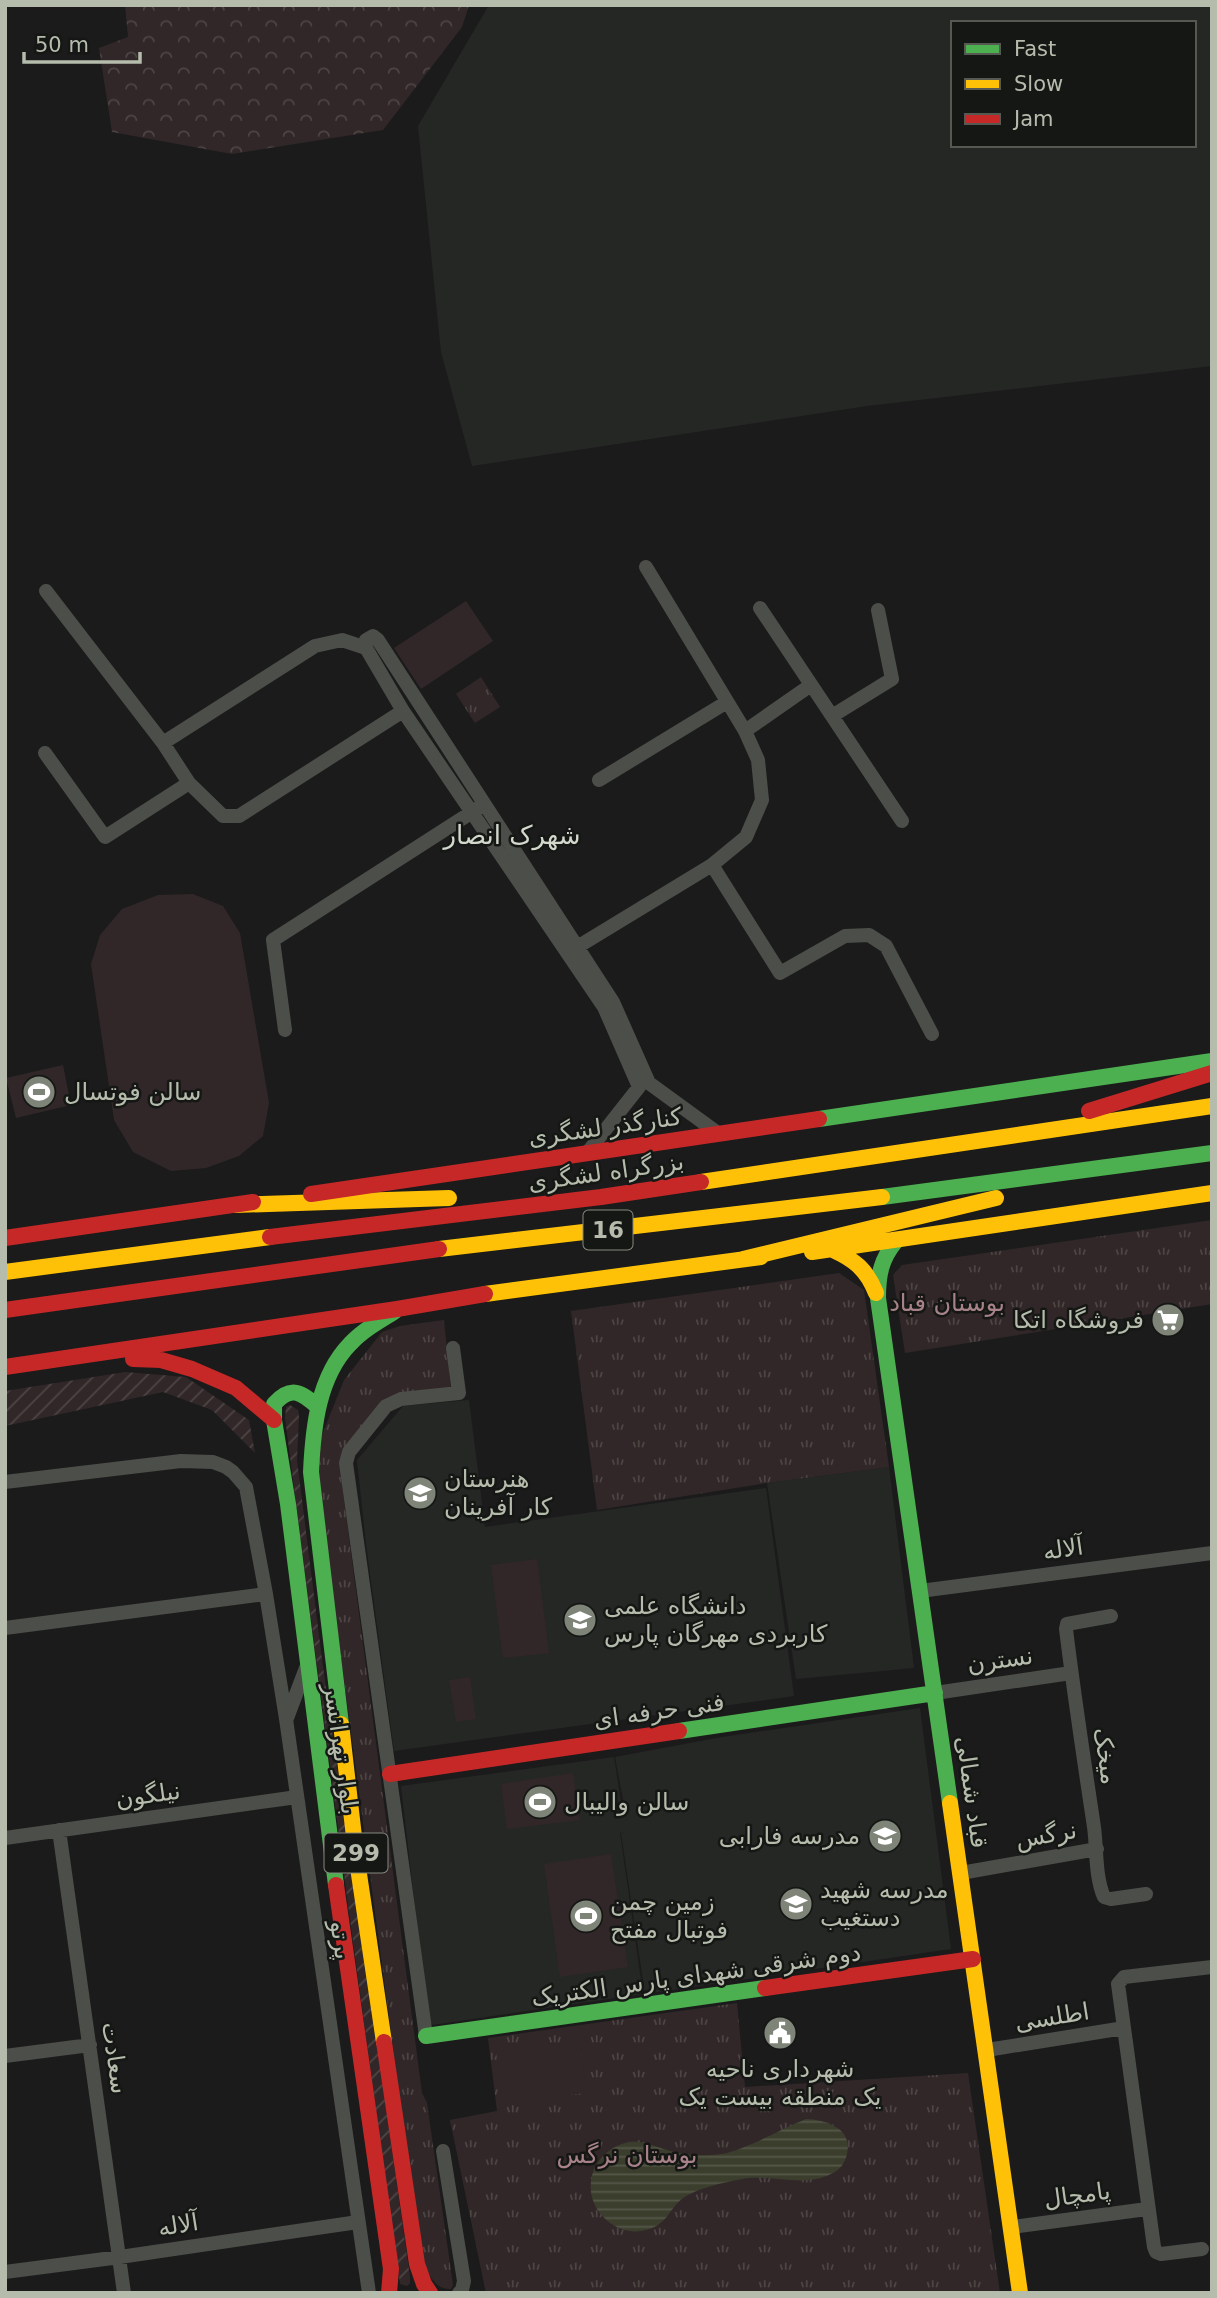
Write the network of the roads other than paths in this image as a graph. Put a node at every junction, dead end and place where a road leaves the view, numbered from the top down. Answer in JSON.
{"nodes":[{"id":1,"x":646,"y":567,"type":"dead end"},
{"id":2,"x":46,"y":591,"type":"dead end"},
{"id":3,"x":760,"y":608,"type":"dead end"},
{"id":4,"x":878,"y":610,"type":"dead end"},
{"id":5,"x":366,"y":648,"type":"junction"},
{"id":6,"x":811,"y":685,"type":"junction"},
{"id":7,"x":727,"y":702,"type":"junction"},
{"id":8,"x":403,"y":711,"type":"junction"},
{"id":9,"x":832,"y":716,"type":"junction"},
{"id":10,"x":745,"y":731,"type":"junction"},
{"id":11,"x":163,"y":743,"type":"junction"},
{"id":12,"x":45,"y":753,"type":"dead end"},
{"id":13,"x":599,"y":780,"type":"dead end"},
{"id":14,"x":190,"y":783,"type":"junction"},
{"id":15,"x":478,"y":808,"type":"junction"},
{"id":16,"x":902,"y":821,"type":"dead end"},
{"id":17,"x":712,"y":864,"type":"junction"},
{"id":18,"x":572,"y":950,"type":"junction"},
{"id":19,"x":285,"y":1030,"type":"dead end"},
{"id":20,"x":932,"y":1034,"type":"dead end"},
{"id":21,"x":1212,"y":1061,"type":"edge"},
{"id":22,"x":1212,"y":1073,"type":"edge"},
{"id":23,"x":1212,"y":1106,"type":"edge"},
{"id":24,"x":719,"y":1133,"type":"junction"},
{"id":25,"x":1011,"y":1135,"type":"junction"},
{"id":26,"x":587,"y":1153,"type":"junction"},
{"id":27,"x":1212,"y":1153,"type":"edge"},
{"id":28,"x":1186,"y":1157,"type":"junction"},
{"id":29,"x":1212,"y":1193,"type":"edge"},
{"id":30,"x":601,"y":1197,"type":"junction"},
{"id":31,"x":235,"y":1205,"type":"junction"},
{"id":32,"x":5,"y":1238,"type":"edge"},
{"id":33,"x":896,"y":1241,"type":"junction"},
{"id":34,"x":833,"y":1250,"type":"junction"},
{"id":35,"x":743,"y":1259,"type":"junction"},
{"id":36,"x":5,"y":1272,"type":"edge"},
{"id":37,"x":878,"y":1298,"type":"junction"},
{"id":38,"x":397,"y":1309,"type":"junction"},
{"id":39,"x":5,"y":1311,"type":"edge"},
{"id":40,"x":453,"y":1348,"type":"dead end"},
{"id":41,"x":80,"y":1357,"type":"junction"},
{"id":42,"x":5,"y":1367,"type":"edge"},
{"id":43,"x":318,"y":1408,"type":"junction"},
{"id":44,"x":274,"y":1420,"type":"junction"},
{"id":45,"x":5,"y":1482,"type":"edge"},
{"id":46,"x":1212,"y":1553,"type":"edge"},
{"id":47,"x":920,"y":1591,"type":"junction"},
{"id":48,"x":266,"y":1594,"type":"junction"},
{"id":49,"x":1111,"y":1616,"type":"dead end"},
{"id":50,"x":5,"y":1628,"type":"edge"},
{"id":51,"x":307,"y":1666,"type":"junction"},
{"id":52,"x":1071,"y":1673,"type":"junction"},
{"id":53,"x":935,"y":1693,"type":"junction"},
{"id":54,"x":286,"y":1719,"type":"junction"},
{"id":55,"x":390,"y":1774,"type":"junction"},
{"id":56,"x":297,"y":1797,"type":"junction"},
{"id":57,"x":59,"y":1830,"type":"junction"},
{"id":58,"x":5,"y":1838,"type":"edge"},
{"id":59,"x":1097,"y":1849,"type":"junction"},
{"id":60,"x":961,"y":1873,"type":"junction"},
{"id":61,"x":1146,"y":1894,"type":"dead end"},
{"id":62,"x":973,"y":1959,"type":"junction"},
{"id":63,"x":1212,"y":1967,"type":"edge"},
{"id":64,"x":1124,"y":2028,"type":"junction"},
{"id":65,"x":426,"y":2036,"type":"joint"},
{"id":66,"x":90,"y":2045,"type":"junction"},
{"id":67,"x":986,"y":2050,"type":"junction"},
{"id":68,"x":5,"y":2056,"type":"edge"},
{"id":69,"x":443,"y":2151,"type":"dead end"},
{"id":70,"x":1147,"y":2209,"type":"junction"},
{"id":71,"x":358,"y":2221,"type":"junction"},
{"id":72,"x":1012,"y":2227,"type":"junction"},
{"id":73,"x":1202,"y":2249,"type":"dead end"},
{"id":74,"x":120,"y":2258,"type":"junction"},
{"id":75,"x":5,"y":2272,"type":"edge"},
{"id":76,"x":124,"y":2293,"type":"edge"},
{"id":77,"x":369,"y":2293,"type":"edge"},
{"id":78,"x":389,"y":2293,"type":"edge"},
{"id":79,"x":430,"y":2293,"type":"edge"},
{"id":80,"x":459,"y":2293,"type":"edge"},
{"id":81,"x":1020,"y":2293,"type":"edge"}],
"edges":[{"from":1,"to":7,"type":"street"},
{"from":2,"to":11,"type":"street"},
{"from":3,"to":6,"type":"street"},
{"from":4,"to":9,"type":"street"},
{"from":5,"to":8,"type":"street"},
{"from":5,"to":11,"type":"street"},
{"from":5,"to":15,"type":"street"},
{"from":6,"to":9,"type":"street"},
{"from":6,"to":10,"type":"street"},
{"from":7,"to":10,"type":"street"},
{"from":7,"to":13,"type":"street"},
{"from":8,"to":14,"type":"street"},
{"from":8,"to":15,"type":"street"},
{"from":9,"to":16,"type":"street"},
{"from":10,"to":17,"type":"street"},
{"from":11,"to":14,"type":"street"},
{"from":12,"to":14,"type":"street"},
{"from":15,"to":18,"type":"street"},
{"from":15,"to":19,"type":"street"},
{"from":17,"to":18,"type":"street"},
{"from":17,"to":20,"type":"street"},
{"from":18,"to":24,"type":"street"},
{"from":18,"to":26,"type":"street"},
{"from":21,"to":24,"type":"main road","name":"کنارگذر لشگری"},
{"from":22,"to":25,"type":"main road"},
{"from":23,"to":25,"type":"main road","name":"بزرگراه لشگری","number":"16"},
{"from":24,"to":26,"type":"main road","name":"کنارگذر لشگری"},
{"from":25,"to":30,"type":"main road","name":"بزرگراه لشگری","number":"16"},
{"from":26,"to":31,"type":"main road","name":"کنارگذر لشگری"},
{"from":27,"to":28,"type":"main road","number":"16"},
{"from":28,"to":35,"type":"main road"},
{"from":28,"to":39,"type":"main road","number":"16"},
{"from":29,"to":33,"type":"main road"},
{"from":30,"to":31,"type":"main road"},
{"from":30,"to":36,"type":"main road","name":"بزرگراه لشگری","number":"16"},
{"from":31,"to":32,"type":"main road","name":"کنارگذر لشگری"},
{"from":33,"to":34,"type":"main road"},
{"from":33,"to":37,"type":"main road"},
{"from":34,"to":35,"type":"main road"},
{"from":34,"to":37,"type":"main road"},
{"from":35,"to":38,"type":"main road"},
{"from":37,"to":47,"type":"main road","name":"قباد شمالی"},
{"from":38,"to":41,"type":"main road"},
{"from":38,"to":43,"type":"main road","name":"بلوار تهرانسر","number":"299"},
{"from":40,"to":55,"type":"street"},
{"from":41,"to":42,"type":"main road"},
{"from":41,"to":44,"type":"main road"},
{"from":43,"to":44,"type":"main road"},
{"from":43,"to":79,"type":"main road","name":"بلوار تهرانسر","number":"299"},
{"from":44,"to":51,"type":"main road","name":"بلوار تهرانسر","number":"299"},
{"from":45,"to":48,"type":"street","name":"پرتو"},
{"from":46,"to":47,"type":"street","name":"آلاله"},
{"from":47,"to":53,"type":"main road","name":"قباد شمالی"},
{"from":48,"to":50,"type":"street"},
{"from":48,"to":54,"type":"street","name":"پرتو"},
{"from":49,"to":52,"type":"street","name":"میخک"},
{"from":51,"to":54,"type":"street"},
{"from":51,"to":78,"type":"main road","name":"بلوار تهرانسر","number":"299"},
{"from":52,"to":53,"type":"street","name":"نسترن"},
{"from":52,"to":59,"type":"street","name":"میخک"},
{"from":53,"to":55,"type":"main road","name":"فنی حرفه ای"},
{"from":53,"to":60,"type":"main road","name":"قباد شمالی"},
{"from":54,"to":56,"type":"street","name":"پرتو"},
{"from":55,"to":65,"type":"street"},
{"from":56,"to":57,"type":"street","name":"نیلگون"},
{"from":56,"to":71,"type":"street","name":"پرتو"},
{"from":57,"to":58,"type":"street","name":"نیلگون"},
{"from":57,"to":66,"type":"street","name":"سعادت"},
{"from":59,"to":60,"type":"street","name":"نرگس"},
{"from":59,"to":61,"type":"street","name":"میخک"},
{"from":60,"to":62,"type":"main road","name":"قباد شمالی"},
{"from":62,"to":65,"type":"main road","name":"دوم شرقی شهدای پارس الکتریک"},
{"from":62,"to":67,"type":"main road","name":"قباد شمالی"},
{"from":63,"to":64,"type":"street"},
{"from":64,"to":67,"type":"street","name":"اطلسی"},
{"from":64,"to":70,"type":"street"},
{"from":66,"to":68,"type":"street"},
{"from":66,"to":74,"type":"street","name":"سعادت"},
{"from":67,"to":72,"type":"main road","name":"قباد شمالی"},
{"from":69,"to":80,"type":"street"},
{"from":70,"to":72,"type":"street","name":"پامچال"},
{"from":70,"to":73,"type":"street"},
{"from":71,"to":74,"type":"street","name":"آلاله"},
{"from":71,"to":77,"type":"street","name":"پرتو"},
{"from":72,"to":81,"type":"main road","name":"قباد شمالی"},
{"from":74,"to":75,"type":"street","name":"آلاله"},
{"from":74,"to":76,"type":"street","name":"سعادت"}]}
